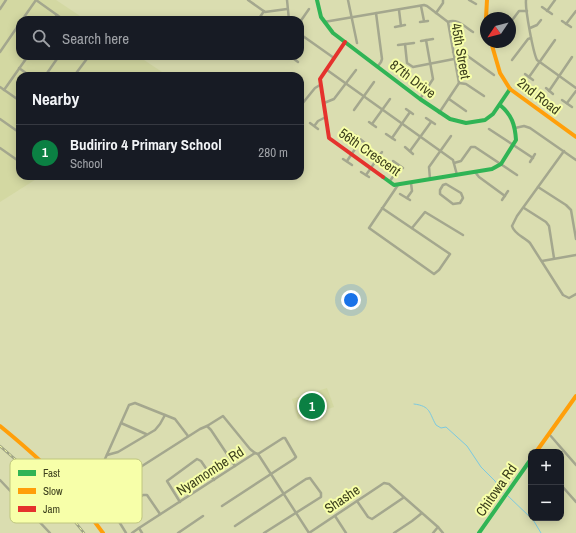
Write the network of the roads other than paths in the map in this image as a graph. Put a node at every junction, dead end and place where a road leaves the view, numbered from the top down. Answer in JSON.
{"nodes":[{"id":1,"x":6,"y":0,"type":"edge"},
{"id":2,"x":36,"y":0,"type":"edge"},
{"id":3,"x":248,"y":0,"type":"edge"},
{"id":4,"x":287,"y":0,"type":"edge"},
{"id":5,"x":317,"y":0,"type":"edge"},
{"id":6,"x":348,"y":0,"type":"edge"},
{"id":7,"x":443,"y":0,"type":"edge"},
{"id":8,"x":469,"y":0,"type":"edge"},
{"id":9,"x":487,"y":0,"type":"edge"},
{"id":10,"x":526,"y":0,"type":"edge"},
{"id":11,"x":555,"y":0,"type":"edge"},
{"id":12,"x":476,"y":4,"type":"dead end"},
{"id":13,"x":421,"y":6,"type":"junction"},
{"id":14,"x":542,"y":7,"type":"dead end"},
{"id":15,"x":0,"y":8,"type":"edge"},
{"id":16,"x":287,"y":8,"type":"junction"},
{"id":17,"x":309,"y":9,"type":"dead end"},
{"id":18,"x":399,"y":10,"type":"junction"},
{"id":19,"x":264,"y":11,"type":"junction"},
{"id":20,"x":527,"y":11,"type":"junction"},
{"id":21,"x":547,"y":11,"type":"junction"},
{"id":22,"x":576,"y":11,"type":"edge"},
{"id":23,"x":376,"y":12,"type":"junction"},
{"id":24,"x":486,"y":12,"type":"edge"},
{"id":25,"x":436,"y":13,"type":"junction"},
{"id":26,"x":552,"y":14,"type":"dead end"},
{"id":27,"x":57,"y":15,"type":"edge"},
{"id":28,"x":516,"y":15,"type":"edge"},
{"id":29,"x":25,"y":16,"type":"edge"},
{"id":30,"x":261,"y":16,"type":"edge"},
{"id":31,"x":288,"y":16,"type":"edge"},
{"id":32,"x":304,"y":16,"type":"edge"},
{"id":33,"x":351,"y":16,"type":"junction"},
{"id":34,"x":541,"y":20,"type":"dead end"},
{"id":35,"x":562,"y":21,"type":"dead end"},
{"id":36,"x":324,"y":22,"type":"junction"},
{"id":37,"x":420,"y":22,"type":"dead end"},
{"id":38,"x":448,"y":22,"type":"junction"},
{"id":39,"x":566,"y":24,"type":"junction"},
{"id":40,"x":405,"y":25,"type":"dead end"},
{"id":41,"x":401,"y":26,"type":"junction"},
{"id":42,"x":395,"y":27,"type":"dead end"},
{"id":43,"x":570,"y":27,"type":"dead end"},
{"id":44,"x":530,"y":28,"type":"junction"},
{"id":45,"x":16,"y":29,"type":"edge"},
{"id":46,"x":473,"y":32,"type":"dead end"},
{"id":47,"x":304,"y":37,"type":"edge"},
{"id":48,"x":532,"y":38,"type":"junction"},
{"id":49,"x":433,"y":39,"type":"dead end"},
{"id":50,"x":426,"y":40,"type":"junction"},
{"id":51,"x":555,"y":40,"type":"dead end"},
{"id":52,"x":421,"y":41,"type":"dead end"},
{"id":53,"x":345,"y":42,"type":"junction"},
{"id":54,"x":357,"y":43,"type":"dead end"},
{"id":55,"x":414,"y":43,"type":"dead end"},
{"id":56,"x":405,"y":44,"type":"junction"},
{"id":57,"x":398,"y":45,"type":"dead end"},
{"id":58,"x":492,"y":48,"type":"edge"},
{"id":59,"x":0,"y":52,"type":"edge"},
{"id":60,"x":453,"y":52,"type":"junction"},
{"id":61,"x":572,"y":57,"type":"dead end"},
{"id":62,"x":334,"y":58,"type":"junction"},
{"id":63,"x":454,"y":59,"type":"junction"},
{"id":64,"x":25,"y":60,"type":"edge"},
{"id":65,"x":56,"y":60,"type":"edge"},
{"id":66,"x":86,"y":60,"type":"edge"},
{"id":67,"x":295,"y":60,"type":"edge"},
{"id":68,"x":512,"y":60,"type":"dead end"},
{"id":69,"x":298,"y":62,"type":"dead end"},
{"id":70,"x":431,"y":63,"type":"junction"},
{"id":71,"x":540,"y":63,"type":"junction"},
{"id":72,"x":378,"y":66,"type":"junction"},
{"id":73,"x":19,"y":68,"type":"junction"},
{"id":74,"x":326,"y":70,"type":"junction"},
{"id":75,"x":356,"y":70,"type":"dead end"},
{"id":76,"x":16,"y":72,"type":"edge"},
{"id":77,"x":16,"y":72,"type":"edge"},
{"id":78,"x":24,"y":72,"type":"edge"},
{"id":79,"x":48,"y":72,"type":"edge"},
{"id":80,"x":77,"y":72,"type":"edge"},
{"id":81,"x":525,"y":74,"type":"dead end"},
{"id":82,"x":494,"y":75,"type":"dead end"},
{"id":83,"x":559,"y":76,"type":"junction"},
{"id":84,"x":529,"y":77,"type":"junction"},
{"id":85,"x":533,"y":80,"type":"dead end"},
{"id":86,"x":374,"y":82,"type":"dead end"},
{"id":87,"x":346,"y":84,"type":"junction"},
{"id":88,"x":459,"y":84,"type":"junction"},
{"id":89,"x":320,"y":85,"type":"junction"},
{"id":90,"x":0,"y":87,"type":"edge"},
{"id":91,"x":546,"y":88,"type":"dead end"},
{"id":92,"x":576,"y":89,"type":"edge"},
{"id":93,"x":4,"y":90,"type":"junction"},
{"id":94,"x":510,"y":90,"type":"junction"},
{"id":95,"x":549,"y":91,"type":"junction"},
{"id":96,"x":553,"y":94,"type":"dead end"},
{"id":97,"x":364,"y":96,"type":"junction"},
{"id":98,"x":484,"y":96,"type":"dead end"},
{"id":99,"x":16,"y":98,"type":"edge"},
{"id":100,"x":390,"y":99,"type":"dead end"},
{"id":101,"x":420,"y":99,"type":"junction"},
{"id":102,"x":449,"y":99,"type":"junction"},
{"id":103,"x":562,"y":100,"type":"dead end"},
{"id":104,"x":304,"y":102,"type":"edge"},
{"id":105,"x":323,"y":103,"type":"junction"},
{"id":106,"x":567,"y":103,"type":"junction"},
{"id":107,"x":500,"y":105,"type":"junction"},
{"id":108,"x":572,"y":107,"type":"dead end"},
{"id":109,"x":406,"y":109,"type":"dead end"},
{"id":110,"x":354,"y":110,"type":"dead end"},
{"id":111,"x":382,"y":110,"type":"junction"},
{"id":112,"x":466,"y":111,"type":"dead end"},
{"id":113,"x":410,"y":112,"type":"junction"},
{"id":114,"x":439,"y":113,"type":"junction"},
{"id":115,"x":414,"y":114,"type":"dead end"},
{"id":116,"x":326,"y":117,"type":"junction"},
{"id":117,"x":426,"y":118,"type":"dead end"},
{"id":118,"x":0,"y":119,"type":"edge"},
{"id":119,"x":369,"y":122,"type":"dead end"},
{"id":120,"x":431,"y":122,"type":"junction"},
{"id":121,"x":310,"y":123,"type":"dead end"},
{"id":122,"x":402,"y":123,"type":"junction"},
{"id":123,"x":372,"y":124,"type":"junction"},
{"id":124,"x":435,"y":124,"type":"dead end"},
{"id":125,"x":315,"y":125,"type":"junction"},
{"id":126,"x":376,"y":127,"type":"dead end"},
{"id":127,"x":515,"y":128,"type":"junction"},
{"id":128,"x":318,"y":129,"type":"dead end"},
{"id":129,"x":490,"y":129,"type":"dead end"},
{"id":130,"x":16,"y":130,"type":"edge"},
{"id":131,"x":386,"y":134,"type":"dead end"},
{"id":132,"x":355,"y":135,"type":"dead end"},
{"id":133,"x":420,"y":136,"type":"junction"},
{"id":134,"x":451,"y":136,"type":"dead end"},
{"id":135,"x":576,"y":137,"type":"edge"},
{"id":136,"x":392,"y":138,"type":"junction"},
{"id":137,"x":361,"y":140,"type":"junction"},
{"id":138,"x":395,"y":140,"type":"dead end"},
{"id":139,"x":365,"y":143,"type":"dead end"},
{"id":140,"x":513,"y":146,"type":"junction"},
{"id":141,"x":405,"y":147,"type":"dead end"},
{"id":142,"x":0,"y":148,"type":"edge"},
{"id":143,"x":410,"y":151,"type":"junction"},
{"id":144,"x":440,"y":151,"type":"junction"},
{"id":145,"x":564,"y":151,"type":"junction"},
{"id":146,"x":382,"y":152,"type":"dead end"},
{"id":147,"x":352,"y":154,"type":"junction"},
{"id":148,"x":413,"y":154,"type":"dead end"},
{"id":149,"x":535,"y":154,"type":"dead end"},
{"id":150,"x":532,"y":158,"type":"junction"},
{"id":151,"x":16,"y":159,"type":"edge"},
{"id":152,"x":343,"y":159,"type":"dead end"},
{"id":153,"x":576,"y":160,"type":"edge"},
{"id":154,"x":347,"y":161,"type":"junction"},
{"id":155,"x":393,"y":161,"type":"dead end"},
{"id":156,"x":454,"y":162,"type":"junction"},
{"id":157,"x":530,"y":162,"type":"dead end"},
{"id":158,"x":501,"y":164,"type":"junction"},
{"id":159,"x":352,"y":165,"type":"dead end"},
{"id":160,"x":371,"y":168,"type":"junction"},
{"id":161,"x":361,"y":172,"type":"dead end"},
{"id":162,"x":475,"y":172,"type":"junction"},
{"id":163,"x":457,"y":175,"type":"junction"},
{"id":164,"x":517,"y":175,"type":"dead end"},
{"id":165,"x":445,"y":177,"type":"junction"},
{"id":166,"x":430,"y":179,"type":"junction"},
{"id":167,"x":390,"y":182,"type":"junction"},
{"id":168,"x":412,"y":183,"type":"junction"},
{"id":169,"x":446,"y":184,"type":"junction"},
{"id":170,"x":399,"y":185,"type":"junction"},
{"id":171,"x":538,"y":187,"type":"junction"},
{"id":172,"x":508,"y":191,"type":"dead end"},
{"id":173,"x":400,"y":194,"type":"dead end"},
{"id":174,"x":505,"y":196,"type":"junction"},
{"id":175,"x":406,"y":198,"type":"junction"},
{"id":176,"x":410,"y":200,"type":"dead end"},
{"id":177,"x":502,"y":200,"type":"dead end"},
{"id":178,"x":382,"y":208,"type":"junction"},
{"id":179,"x":524,"y":208,"type":"junction"},
{"id":180,"x":412,"y":228,"type":"junction"},
{"id":181,"x":463,"y":236,"type":"dead end"},
{"id":182,"x":576,"y":239,"type":"edge"},
{"id":183,"x":576,"y":255,"type":"edge"},
{"id":184,"x":554,"y":258,"type":"junction"},
{"id":185,"x":542,"y":261,"type":"junction"},
{"id":186,"x":576,"y":294,"type":"edge"},
{"id":187,"x":576,"y":396,"type":"edge"},
{"id":188,"x":165,"y":415,"type":"junction"},
{"id":189,"x":121,"y":423,"type":"junction"},
{"id":190,"x":0,"y":426,"type":"edge"},
{"id":191,"x":207,"y":426,"type":"junction"},
{"id":192,"x":549,"y":433,"type":"junction"},
{"id":193,"x":146,"y":434,"type":"junction"},
{"id":194,"x":188,"y":436,"type":"junction"},
{"id":195,"x":538,"y":449,"type":"edge"},
{"id":196,"x":256,"y":453,"type":"junction"},
{"id":197,"x":107,"y":455,"type":"junction"},
{"id":198,"x":39,"y":459,"type":"edge"},
{"id":199,"x":105,"y":459,"type":"edge"},
{"id":200,"x":528,"y":463,"type":"edge"},
{"id":201,"x":142,"y":465,"type":"edge"},
{"id":202,"x":576,"y":465,"type":"edge"},
{"id":203,"x":235,"y":466,"type":"junction"},
{"id":204,"x":270,"y":474,"type":"junction"},
{"id":205,"x":0,"y":480,"type":"edge"},
{"id":206,"x":214,"y":480,"type":"junction"},
{"id":207,"x":564,"y":488,"type":"edge"},
{"id":208,"x":10,"y":491,"type":"edge"},
{"id":209,"x":283,"y":494,"type":"junction"},
{"id":210,"x":142,"y":496,"type":"edge"},
{"id":211,"x":576,"y":496,"type":"edge"},
{"id":212,"x":404,"y":498,"type":"junction"},
{"id":213,"x":573,"y":499,"type":"junction"},
{"id":214,"x":357,"y":501,"type":"junction"},
{"id":215,"x":180,"y":502,"type":"junction"},
{"id":216,"x":576,"y":502,"type":"edge"},
{"id":217,"x":222,"y":506,"type":"dead end"},
{"id":218,"x":296,"y":513,"type":"junction"},
{"id":219,"x":422,"y":513,"type":"junction"},
{"id":220,"x":160,"y":514,"type":"junction"},
{"id":221,"x":203,"y":516,"type":"dead end"},
{"id":222,"x":335,"y":516,"type":"junction"},
{"id":223,"x":41,"y":523,"type":"edge"},
{"id":224,"x":96,"y":523,"type":"edge"},
{"id":225,"x":120,"y":523,"type":"edge"},
{"id":226,"x":235,"y":526,"type":"dead end"},
{"id":227,"x":438,"y":527,"type":"junction"},
{"id":228,"x":139,"y":528,"type":"junction"},
{"id":229,"x":50,"y":533,"type":"edge"},
{"id":230,"x":103,"y":533,"type":"edge"},
{"id":231,"x":126,"y":533,"type":"edge"},
{"id":232,"x":132,"y":533,"type":"edge"},
{"id":233,"x":142,"y":533,"type":"edge"},
{"id":234,"x":178,"y":533,"type":"edge"},
{"id":235,"x":264,"y":533,"type":"edge"},
{"id":236,"x":309,"y":533,"type":"edge"},
{"id":237,"x":346,"y":533,"type":"edge"},
{"id":238,"x":394,"y":533,"type":"edge"},
{"id":239,"x":433,"y":533,"type":"edge"},
{"id":240,"x":443,"y":533,"type":"edge"},
{"id":241,"x":479,"y":533,"type":"edge"}],
"edges":[{"from":1,"to":15,"type":"street"},
{"from":2,"to":27,"type":"street"},
{"from":2,"to":29,"type":"street"},
{"from":3,"to":19,"type":"street"},
{"from":4,"to":16,"type":"street"},
{"from":5,"to":36,"type":"street","name":"87th Drive"},
{"from":6,"to":33,"type":"street"},
{"from":7,"to":25,"type":"street"},
{"from":8,"to":12,"type":"street"},
{"from":9,"to":24,"type":"street"},
{"from":10,"to":20,"type":"street"},
{"from":11,"to":21,"type":"street"},
{"from":13,"to":18,"type":"street"},
{"from":13,"to":25,"type":"street","name":"45th Street"},
{"from":13,"to":37,"type":"street"},
{"from":14,"to":21,"type":"street"},
{"from":16,"to":19,"type":"street"},
{"from":16,"to":31,"type":"street"},
{"from":17,"to":32,"type":"street"},
{"from":18,"to":23,"type":"street"},
{"from":18,"to":41,"type":"street"},
{"from":19,"to":30,"type":"street"},
{"from":20,"to":28,"type":"street"},
{"from":20,"to":44,"type":"street"},
{"from":21,"to":26,"type":"street"},
{"from":22,"to":39,"type":"street"},
{"from":23,"to":33,"type":"street"},
{"from":23,"to":72,"type":"street"},
{"from":25,"to":38,"type":"street","name":"45th Street"},
{"from":33,"to":36,"type":"street"},
{"from":33,"to":54,"type":"street"},
{"from":34,"to":44,"type":"street"},
{"from":35,"to":39,"type":"street"},
{"from":36,"to":53,"type":"street","name":"87th Drive"},
{"from":38,"to":46,"type":"street"},
{"from":38,"to":60,"type":"street","name":"45th Street"},
{"from":39,"to":43,"type":"street"},
{"from":40,"to":41,"type":"street"},
{"from":41,"to":42,"type":"street"},
{"from":44,"to":48,"type":"street"},
{"from":45,"to":59,"type":"street"},
{"from":47,"to":62,"type":"street"},
{"from":48,"to":68,"type":"street"},
{"from":48,"to":71,"type":"street"},
{"from":49,"to":50,"type":"street"},
{"from":50,"to":52,"type":"street"},
{"from":50,"to":70,"type":"street"},
{"from":51,"to":71,"type":"street"},
{"from":53,"to":62,"type":"street"},
{"from":53,"to":72,"type":"street","name":"87th Drive"},
{"from":55,"to":56,"type":"street"},
{"from":56,"to":57,"type":"street"},
{"from":56,"to":70,"type":"street"},
{"from":58,"to":94,"type":"street","name":"2nd Road"},
{"from":60,"to":63,"type":"street","name":"45th Street"},
{"from":60,"to":82,"type":"street"},
{"from":61,"to":83,"type":"street"},
{"from":62,"to":74,"type":"street"},
{"from":63,"to":70,"type":"street"},
{"from":63,"to":88,"type":"street","name":"45th Street"},
{"from":64,"to":73,"type":"street"},
{"from":65,"to":79,"type":"street"},
{"from":66,"to":80,"type":"street"},
{"from":67,"to":69,"type":"street"},
{"from":70,"to":101,"type":"street"},
{"from":71,"to":83,"type":"street"},
{"from":71,"to":84,"type":"street"},
{"from":72,"to":101,"type":"street","name":"87th Drive"},
{"from":73,"to":77,"type":"street"},
{"from":73,"to":78,"type":"street"},
{"from":74,"to":87,"type":"street"},
{"from":74,"to":89,"type":"street"},
{"from":75,"to":87,"type":"street"},
{"from":76,"to":93,"type":"street"},
{"from":81,"to":84,"type":"street"},
{"from":83,"to":92,"type":"street"},
{"from":83,"to":95,"type":"street"},
{"from":84,"to":85,"type":"street"},
{"from":86,"to":97,"type":"street"},
{"from":87,"to":97,"type":"street"},
{"from":87,"to":105,"type":"street"},
{"from":88,"to":98,"type":"street"},
{"from":88,"to":102,"type":"street","name":"45th Street"},
{"from":89,"to":104,"type":"street"},
{"from":89,"to":105,"type":"street","name":"56th Crescent"},
{"from":90,"to":93,"type":"street"},
{"from":91,"to":95,"type":"street"},
{"from":92,"to":106,"type":"street"},
{"from":93,"to":99,"type":"street"},
{"from":94,"to":107,"type":"street","name":"87th Drive"},
{"from":94,"to":135,"type":"street","name":"2nd Road"},
{"from":95,"to":96,"type":"street"},
{"from":97,"to":110,"type":"street"},
{"from":97,"to":111,"type":"street"},
{"from":100,"to":111,"type":"street"},
{"from":101,"to":114,"type":"street","name":"87th Drive"},
{"from":102,"to":112,"type":"street"},
{"from":102,"to":114,"type":"street","name":"45th Street"},
{"from":103,"to":106,"type":"street"},
{"from":105,"to":116,"type":"street","name":"56th Crescent"},
{"from":106,"to":108,"type":"street"},
{"from":107,"to":114,"type":"street","name":"87th Drive"},
{"from":107,"to":127,"type":"street"},
{"from":109,"to":113,"type":"street"},
{"from":111,"to":122,"type":"street"},
{"from":111,"to":123,"type":"street"},
{"from":113,"to":115,"type":"street"},
{"from":113,"to":122,"type":"street"},
{"from":116,"to":125,"type":"street"},
{"from":116,"to":147,"type":"street","name":"56th Crescent"},
{"from":117,"to":120,"type":"street"},
{"from":118,"to":130,"type":"street"},
{"from":119,"to":123,"type":"street"},
{"from":120,"to":124,"type":"street"},
{"from":120,"to":133,"type":"street"},
{"from":121,"to":125,"type":"street"},
{"from":122,"to":133,"type":"street"},
{"from":122,"to":136,"type":"street"},
{"from":123,"to":126,"type":"street"},
{"from":125,"to":128,"type":"street"},
{"from":127,"to":140,"type":"street"},
{"from":127,"to":145,"type":"street"},
{"from":129,"to":140,"type":"street"},
{"from":131,"to":136,"type":"street"},
{"from":132,"to":137,"type":"street"},
{"from":133,"to":143,"type":"street"},
{"from":133,"to":144,"type":"street"},
{"from":134,"to":144,"type":"street"},
{"from":136,"to":138,"type":"street"},
{"from":137,"to":139,"type":"street"},
{"from":137,"to":147,"type":"street"},
{"from":140,"to":150,"type":"street"},
{"from":140,"to":158,"type":"street"},
{"from":141,"to":143,"type":"street"},
{"from":142,"to":151,"type":"street"},
{"from":143,"to":148,"type":"street"},
{"from":144,"to":156,"type":"street"},
{"from":144,"to":166,"type":"street"},
{"from":145,"to":153,"type":"street"},
{"from":145,"to":171,"type":"street"},
{"from":146,"to":160,"type":"street"},
{"from":147,"to":154,"type":"street"},
{"from":147,"to":160,"type":"street","name":"56th Crescent"},
{"from":149,"to":150,"type":"street"},
{"from":150,"to":157,"type":"street"},
{"from":152,"to":154,"type":"street"},
{"from":154,"to":159,"type":"street"},
{"from":155,"to":167,"type":"street"},
{"from":156,"to":158,"type":"street"},
{"from":156,"to":163,"type":"street"},
{"from":158,"to":162,"type":"street","name":"56th Crescent"},
{"from":158,"to":164,"type":"street"},
{"from":160,"to":161,"type":"street"},
{"from":160,"to":167,"type":"street","name":"56th Crescent"},
{"from":162,"to":163,"type":"street","name":"56th Crescent"},
{"from":162,"to":174,"type":"street"},
{"from":163,"to":165,"type":"street","name":"56th Crescent"},
{"from":165,"to":166,"type":"street","name":"56th Crescent"},
{"from":165,"to":169,"type":"street"},
{"from":166,"to":168,"type":"street","name":"56th Crescent"},
{"from":167,"to":170,"type":"street","name":"56th Crescent"},
{"from":168,"to":170,"type":"street","name":"56th Crescent"},
{"from":168,"to":175,"type":"street"},
{"from":169,"to":169,"type":"street"},
{"from":170,"to":178,"type":"street"},
{"from":171,"to":179,"type":"street"},
{"from":171,"to":182,"type":"street"},
{"from":172,"to":174,"type":"street"},
{"from":173,"to":175,"type":"street"},
{"from":174,"to":177,"type":"street"},
{"from":175,"to":176,"type":"street"},
{"from":178,"to":180,"type":"street"},
{"from":178,"to":180,"type":"street"},
{"from":179,"to":184,"type":"street"},
{"from":179,"to":185,"type":"street"},
{"from":180,"to":181,"type":"street"},
{"from":183,"to":184,"type":"street"},
{"from":184,"to":185,"type":"street"},
{"from":185,"to":186,"type":"street"},
{"from":187,"to":192,"type":"street"},
{"from":188,"to":189,"type":"street"},
{"from":188,"to":193,"type":"street"},
{"from":188,"to":194,"type":"street"},
{"from":189,"to":193,"type":"street"},
{"from":189,"to":197,"type":"street"},
{"from":190,"to":198,"type":"street"},
{"from":191,"to":194,"type":"street"},
{"from":191,"to":196,"type":"street"},
{"from":191,"to":203,"type":"street"},
{"from":192,"to":195,"type":"street"},
{"from":192,"to":202,"type":"street"},
{"from":193,"to":197,"type":"street"},
{"from":194,"to":201,"type":"street"},
{"from":196,"to":203,"type":"street","name":"Nyamombe Rd"},
{"from":196,"to":204,"type":"street","name":"Nyamombe Rd"},
{"from":196,"to":204,"type":"street"},
{"from":197,"to":199,"type":"street"},
{"from":200,"to":241,"type":"street","name":"Chitowa Rd"},
{"from":203,"to":206,"type":"street","name":"Nyamombe Rd"},
{"from":204,"to":209,"type":"street","name":"Nyamombe Rd"},
{"from":204,"to":217,"type":"street"},
{"from":205,"to":208,"type":"street"},
{"from":206,"to":215,"type":"street","name":"Nyamombe Rd"},
{"from":206,"to":215,"type":"street"},
{"from":207,"to":213,"type":"street"},
{"from":209,"to":218,"type":"street","name":"Nyamombe Rd"},
{"from":209,"to":218,"type":"street"},
{"from":209,"to":226,"type":"street"},
{"from":210,"to":220,"type":"street"},
{"from":211,"to":213,"type":"street"},
{"from":212,"to":214,"type":"street","name":"Shashe"},
{"from":212,"to":214,"type":"street"},
{"from":212,"to":219,"type":"street"},
{"from":213,"to":216,"type":"street"},
{"from":214,"to":222,"type":"street","name":"Shashe"},
{"from":215,"to":220,"type":"street","name":"Nyamombe Rd"},
{"from":218,"to":235,"type":"street"},
{"from":218,"to":236,"type":"street","name":"Nyamombe Rd"},
{"from":219,"to":227,"type":"street"},
{"from":219,"to":238,"type":"street"},
{"from":220,"to":228,"type":"street","name":"Nyamombe Rd"},
{"from":221,"to":234,"type":"street"},
{"from":222,"to":236,"type":"street","name":"Shashe"},
{"from":222,"to":237,"type":"street"},
{"from":223,"to":229,"type":"street"},
{"from":224,"to":230,"type":"street"},
{"from":225,"to":231,"type":"street"},
{"from":227,"to":239,"type":"street"},
{"from":227,"to":240,"type":"street"},
{"from":228,"to":232,"type":"street","name":"Nyamombe Rd"},
{"from":228,"to":233,"type":"street"}]}
